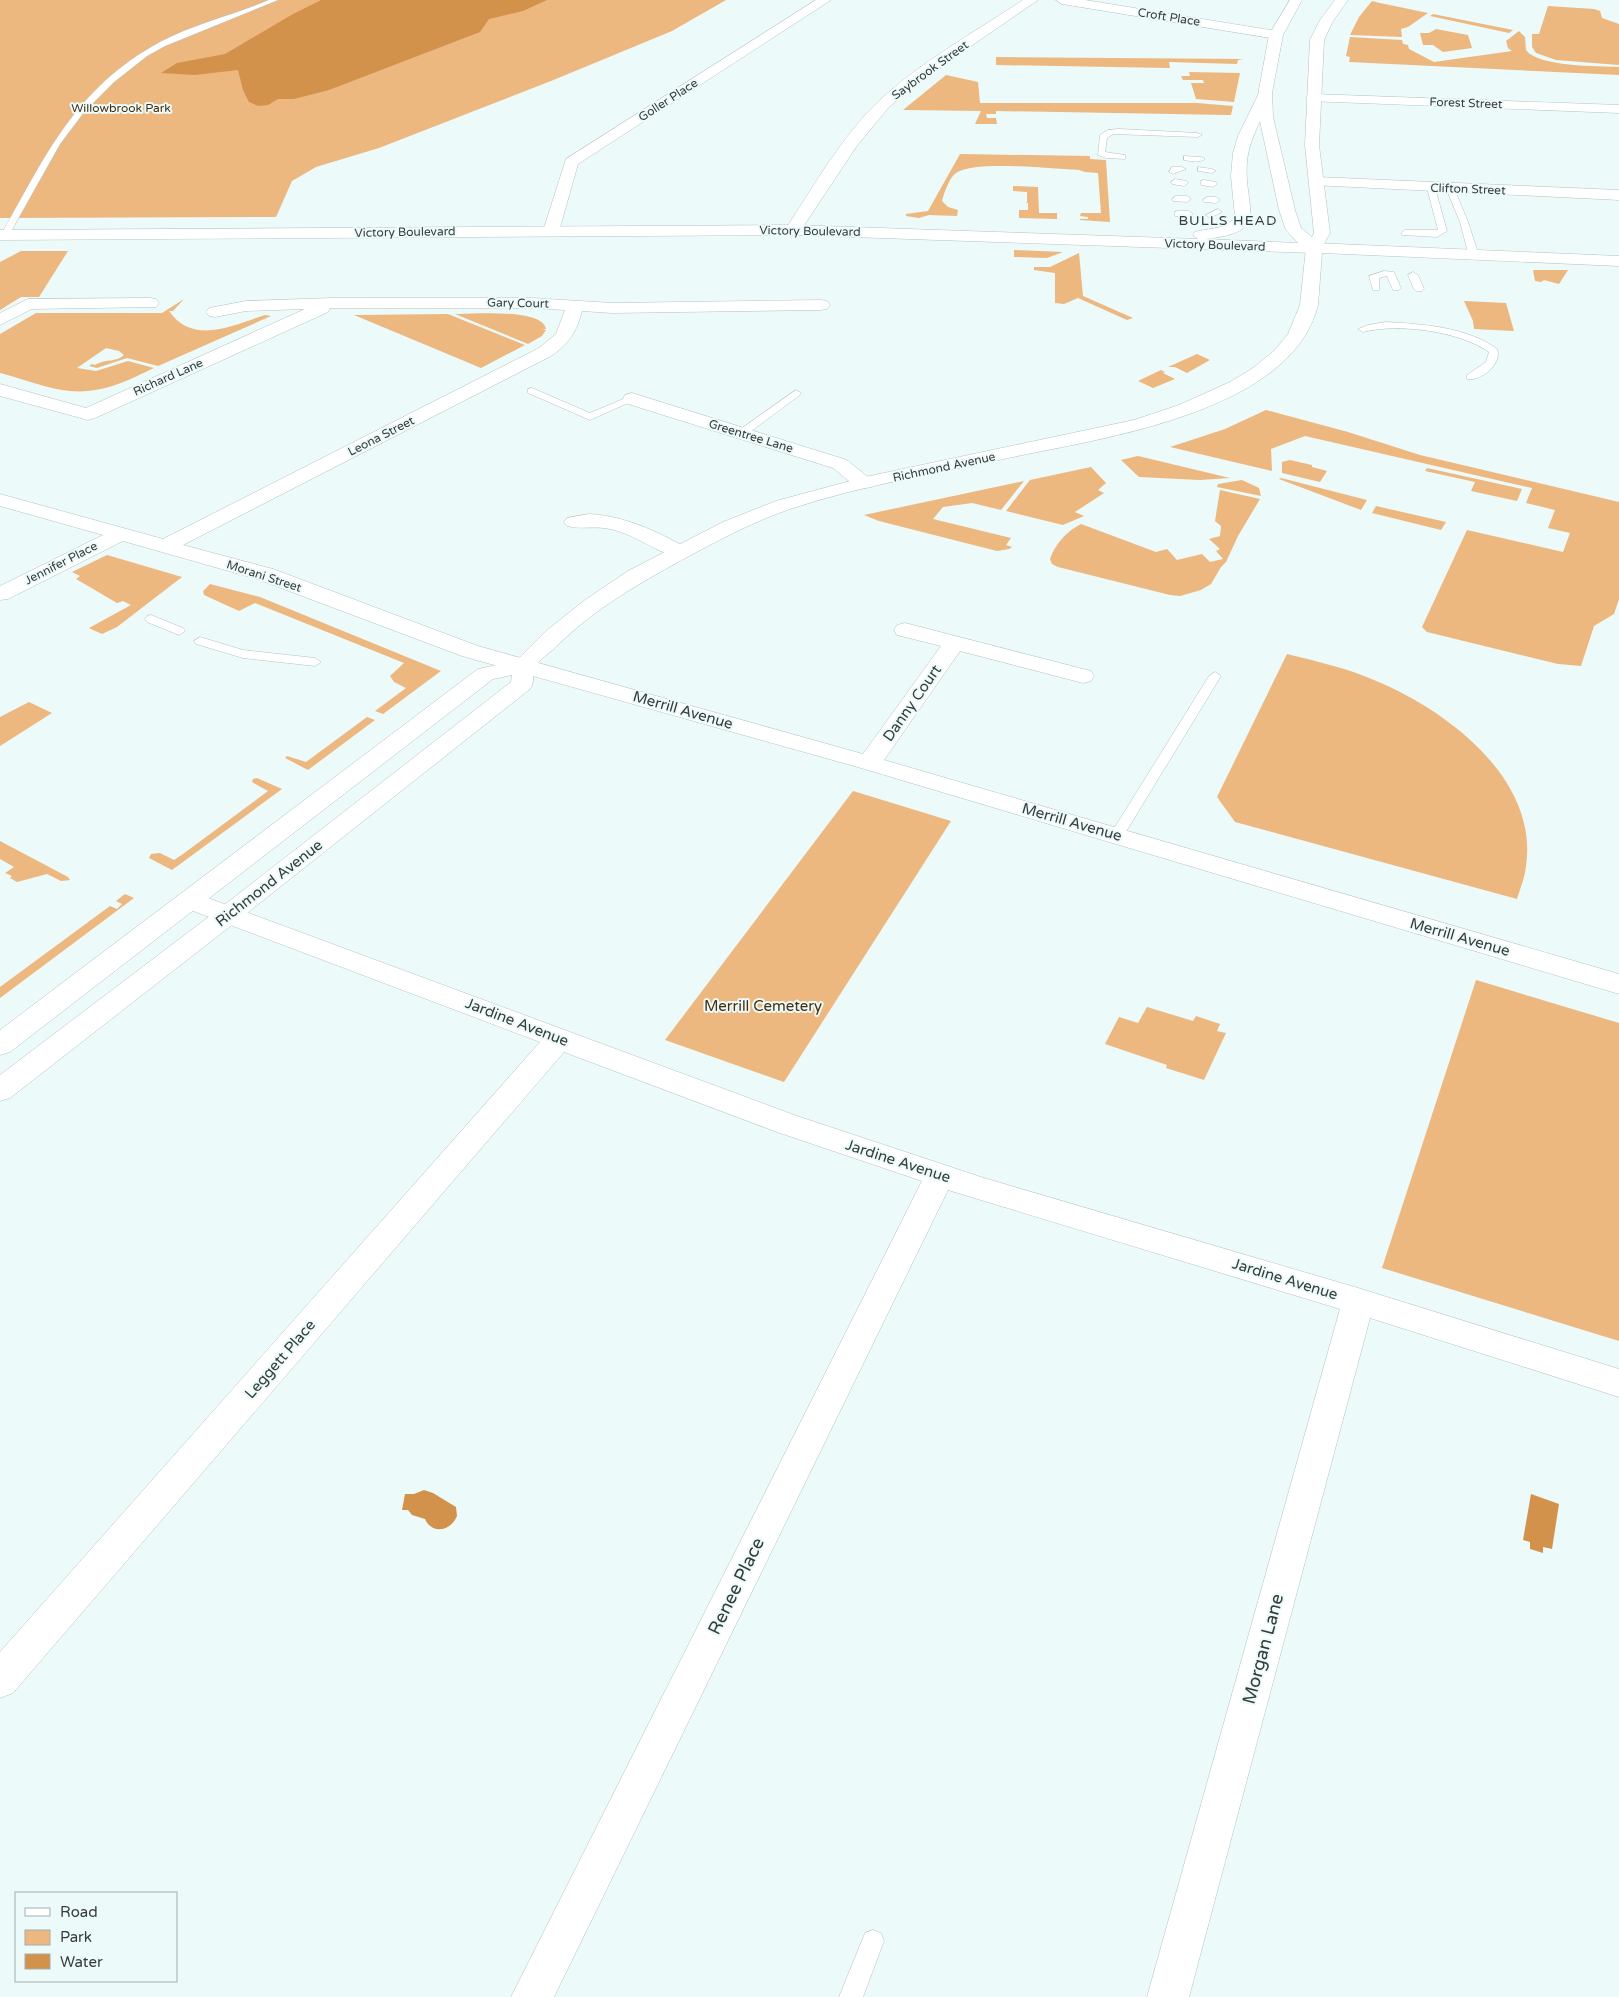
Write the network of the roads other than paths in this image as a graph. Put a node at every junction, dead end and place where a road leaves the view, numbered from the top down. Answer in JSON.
{"nodes":[{"id":1,"x":276,"y":0,"type":"edge"},
{"id":2,"x":825,"y":0,"type":"edge"},
{"id":3,"x":1032,"y":0,"type":"edge"},
{"id":4,"x":1062,"y":0,"type":"edge"},
{"id":5,"x":1296,"y":0,"type":"edge"},
{"id":6,"x":1342,"y":0,"type":"edge"},
{"id":7,"x":1276,"y":35,"type":"junction"},
{"id":8,"x":1265,"y":95,"type":"junction"},
{"id":9,"x":1312,"y":98,"type":"junction"},
{"id":10,"x":1619,"y":109,"type":"edge"},
{"id":11,"x":1198,"y":134,"type":"dead end"},
{"id":12,"x":1122,"y":157,"type":"dead end"},
{"id":13,"x":1187,"y":158,"type":"dead end"},
{"id":14,"x":1201,"y":159,"type":"dead end"},
{"id":15,"x":1317,"y":182,"type":"junction"},
{"id":16,"x":1431,"y":188,"type":"junction"},
{"id":17,"x":1450,"y":188,"type":"junction"},
{"id":18,"x":1619,"y":195,"type":"edge"},
{"id":19,"x":793,"y":230,"type":"junction"},
{"id":20,"x":551,"y":231,"type":"junction"},
{"id":21,"x":1405,"y":233,"type":"dead end"},
{"id":22,"x":2,"y":236,"type":"edge"},
{"id":23,"x":1091,"y":240,"type":"junction"},
{"id":24,"x":1314,"y":248,"type":"junction"},
{"id":25,"x":1474,"y":256,"type":"junction"},
{"id":26,"x":1619,"y":260,"type":"edge"},
{"id":27,"x":1413,"y":275,"type":"dead end"},
{"id":28,"x":1376,"y":288,"type":"dead end"},
{"id":29,"x":1396,"y":288,"type":"dead end"},
{"id":30,"x":1419,"y":289,"type":"dead end"},
{"id":31,"x":150,"y":303,"type":"dead end"},
{"id":32,"x":332,"y":304,"type":"junction"},
{"id":33,"x":821,"y":305,"type":"dead end"},
{"id":34,"x":575,"y":306,"type":"junction"},
{"id":35,"x":215,"y":312,"type":"dead end"},
{"id":36,"x":0,"y":320,"type":"edge"},
{"id":37,"x":1363,"y":329,"type":"dead end"},
{"id":38,"x":1471,"y":377,"type":"dead end"},
{"id":39,"x":0,"y":390,"type":"edge"},
{"id":40,"x":532,"y":391,"type":"dead end"},
{"id":41,"x":796,"y":393,"type":"dead end"},
{"id":42,"x":632,"y":399,"type":"joint"},
{"id":43,"x":742,"y":433,"type":"junction"},
{"id":44,"x":865,"y":483,"type":"junction"},
{"id":45,"x":0,"y":500,"type":"edge"},
{"id":46,"x":574,"y":522,"type":"dead end"},
{"id":47,"x":123,"y":533,"type":"junction"},
{"id":48,"x":165,"y":546,"type":"junction"},
{"id":49,"x":680,"y":552,"type":"junction"},
{"id":50,"x":0,"y":594,"type":"edge"},
{"id":51,"x":151,"y":619,"type":"dead end"},
{"id":52,"x":905,"y":630,"type":"dead end"},
{"id":53,"x":179,"y":631,"type":"dead end"},
{"id":54,"x":200,"y":641,"type":"dead end"},
{"id":55,"x":954,"y":643,"type":"junction"},
{"id":56,"x":315,"y":662,"type":"dead end"},
{"id":57,"x":524,"y":666,"type":"junction"},
{"id":58,"x":1083,"y":676,"type":"dead end"},
{"id":59,"x":1215,"y":676,"type":"dead end"},
{"id":60,"x":869,"y":763,"type":"junction"},
{"id":61,"x":1117,"y":835,"type":"junction"},
{"id":62,"x":189,"y":900,"type":"junction"},
{"id":63,"x":228,"y":915,"type":"junction"},
{"id":64,"x":1619,"y":984,"type":"edge"},
{"id":65,"x":560,"y":1038,"type":"junction"},
{"id":66,"x":0,"y":1045,"type":"edge"},
{"id":67,"x":0,"y":1090,"type":"edge"},
{"id":68,"x":940,"y":1175,"type":"junction"},
{"id":69,"x":1358,"y":1301,"type":"junction"},
{"id":70,"x":1619,"y":1383,"type":"edge"},
{"id":71,"x":0,"y":1680,"type":"edge"},
{"id":72,"x":873,"y":1941,"type":"dead end"},
{"id":73,"x":532,"y":1997,"type":"edge"},
{"id":74,"x":851,"y":1997,"type":"edge"},
{"id":75,"x":1168,"y":1997,"type":"edge"}],
"edges":[{"from":1,"to":22,"type":"lane"},
{"from":2,"to":20,"type":"street","name":"Goller Place"},
{"from":3,"to":19,"type":"street","name":"Saybrook Street"},
{"from":4,"to":7,"type":"street","name":"Croft Place"},
{"from":5,"to":7,"type":"street"},
{"from":6,"to":9,"type":"street","name":"Richmond Avenue"},
{"from":7,"to":8,"type":"street"},
{"from":8,"to":23,"type":"street"},
{"from":8,"to":24,"type":"street"},
{"from":9,"to":10,"type":"street","name":"Forest Street"},
{"from":9,"to":15,"type":"street","name":"Richmond Avenue"},
{"from":11,"to":12,"type":"lane"},
{"from":13,"to":14,"type":"lane"},
{"from":15,"to":16,"type":"street","name":"Clifton Street"},
{"from":15,"to":24,"type":"street","name":"Richmond Avenue"},
{"from":16,"to":17,"type":"street","name":"Clifton Street"},
{"from":16,"to":21,"type":"lane"},
{"from":17,"to":18,"type":"street","name":"Clifton Street"},
{"from":17,"to":25,"type":"lane"},
{"from":19,"to":20,"type":"street","name":"Victory Boulevard"},
{"from":19,"to":23,"type":"street","name":"Victory Boulevard"},
{"from":20,"to":22,"type":"street","name":"Victory Boulevard"},
{"from":23,"to":24,"type":"street","name":"Victory Boulevard"},
{"from":24,"to":25,"type":"street","name":"Victory Boulevard"},
{"from":24,"to":44,"type":"street","name":"Richmond Avenue"},
{"from":25,"to":26,"type":"street","name":"Victory Boulevard"},
{"from":27,"to":30,"type":"lane"},
{"from":28,"to":29,"type":"lane"},
{"from":31,"to":36,"type":"street"},
{"from":32,"to":34,"type":"street","name":"Gary Court"},
{"from":32,"to":35,"type":"street","name":"Gary Court"},
{"from":32,"to":39,"type":"street","name":"Richard Lane"},
{"from":33,"to":34,"type":"street","name":"Gary Court"},
{"from":34,"to":48,"type":"street","name":"Leona Street"},
{"from":37,"to":38,"type":"lane"},
{"from":40,"to":42,"type":"lane"},
{"from":41,"to":43,"type":"lane"},
{"from":42,"to":43,"type":"street","name":"Greentree Lane"},
{"from":43,"to":44,"type":"street","name":"Greentree Lane"},
{"from":44,"to":49,"type":"street","name":"Richmond Avenue"},
{"from":45,"to":47,"type":"street","name":"Morani Street"},
{"from":46,"to":49,"type":"street"},
{"from":47,"to":48,"type":"street","name":"Morani Street"},
{"from":47,"to":50,"type":"street","name":"Jennifer Place"},
{"from":48,"to":57,"type":"street","name":"Morani Street"},
{"from":49,"to":57,"type":"street","name":"Richmond Avenue"},
{"from":51,"to":53,"type":"lane"},
{"from":52,"to":55,"type":"street"},
{"from":54,"to":56,"type":"lane"},
{"from":55,"to":58,"type":"street"},
{"from":55,"to":60,"type":"street","name":"Danny Court"},
{"from":57,"to":60,"type":"street","name":"Merrill Avenue"},
{"from":57,"to":62,"type":"street"},
{"from":57,"to":63,"type":"street","name":"Richmond Avenue"},
{"from":59,"to":61,"type":"lane"},
{"from":60,"to":61,"type":"street","name":"Merrill Avenue"},
{"from":61,"to":64,"type":"street","name":"Merrill Avenue"},
{"from":62,"to":63,"type":"street","name":"Jardine Avenue"},
{"from":62,"to":66,"type":"street"},
{"from":63,"to":65,"type":"street","name":"Jardine Avenue"},
{"from":63,"to":67,"type":"street","name":"Richmond Avenue"},
{"from":65,"to":68,"type":"street","name":"Jardine Avenue"},
{"from":65,"to":71,"type":"street","name":"Leggett Place"},
{"from":68,"to":69,"type":"street","name":"Jardine Avenue"},
{"from":68,"to":73,"type":"street","name":"Renee Place"},
{"from":69,"to":70,"type":"street","name":"Jardine Avenue"},
{"from":69,"to":75,"type":"street","name":"Morgan Lane"},
{"from":72,"to":74,"type":"lane"}]}
